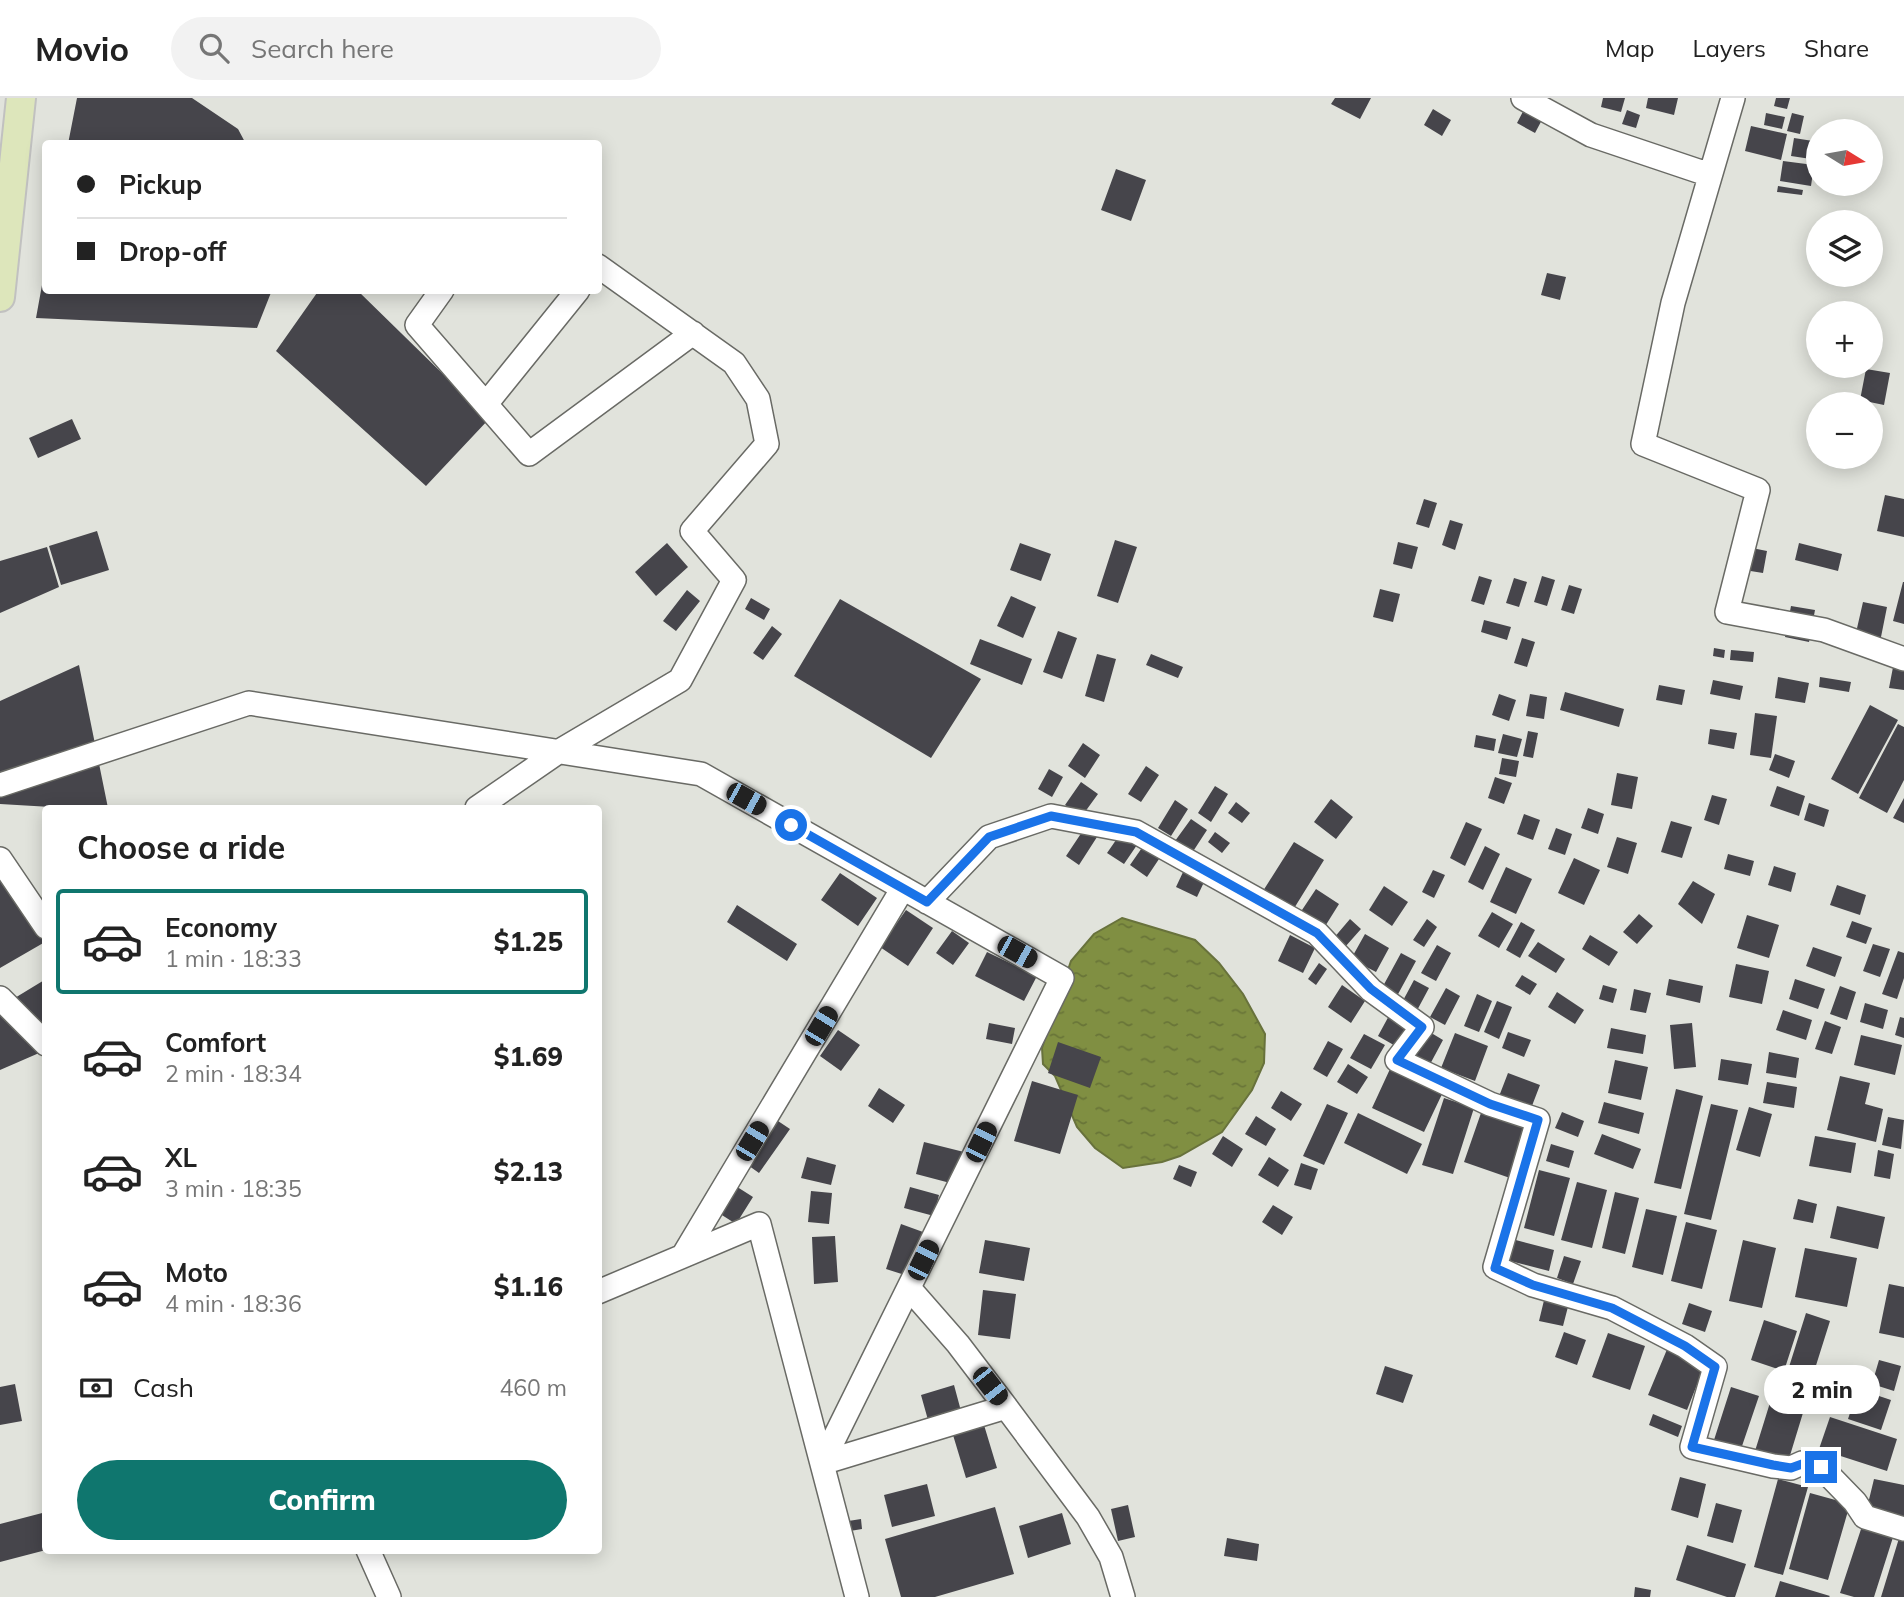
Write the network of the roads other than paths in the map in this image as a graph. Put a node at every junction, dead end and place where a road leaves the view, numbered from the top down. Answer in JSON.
{"nodes":[{"id":1,"x":21,"y":98,"type":"edge"},
{"id":2,"x":1523,"y":98,"type":"edge"},
{"id":3,"x":1733,"y":98,"type":"edge"},
{"id":4,"x":1710,"y":175,"type":"junction"},
{"id":5,"x":602,"y":269,"type":"edge"},
{"id":6,"x":439,"y":294,"type":"edge"},
{"id":7,"x":575,"y":294,"type":"edge"},
{"id":8,"x":0,"y":297,"type":"edge"},
{"id":9,"x":692,"y":333,"type":"junction"},
{"id":10,"x":486,"y":404,"type":"junction"},
{"id":11,"x":1904,"y":659,"type":"edge"},
{"id":12,"x":558,"y":751,"type":"junction"},
{"id":13,"x":0,"y":785,"type":"edge"},
{"id":14,"x":481,"y":805,"type":"edge"},
{"id":15,"x":0,"y":859,"type":"edge"},
{"id":16,"x":903,"y":888,"type":"junction"},
{"id":17,"x":927,"y":902,"type":"junction"},
{"id":18,"x":42,"y":921,"type":"edge"},
{"id":19,"x":0,"y":998,"type":"edge"},
{"id":20,"x":42,"y":1040,"type":"edge"},
{"id":21,"x":683,"y":1256,"type":"junction"},
{"id":22,"x":909,"y":1289,"type":"junction"},
{"id":23,"x":602,"y":1290,"type":"edge"},
{"id":24,"x":1006,"y":1407,"type":"junction"},
{"id":25,"x":822,"y":1463,"type":"junction"},
{"id":26,"x":1904,"y":1529,"type":"edge"},
{"id":27,"x":370,"y":1554,"type":"edge"},
{"id":28,"x":389,"y":1597,"type":"edge"},
{"id":29,"x":857,"y":1597,"type":"edge"},
{"id":30,"x":1123,"y":1597,"type":"edge"}],
"edges":[{"from":1,"to":8,"type":"main road"},
{"from":2,"to":4,"type":"street"},
{"from":3,"to":4,"type":"street"},
{"from":4,"to":11,"type":"street"},
{"from":5,"to":9,"type":"street"},
{"from":6,"to":10,"type":"street"},
{"from":7,"to":10,"type":"street"},
{"from":9,"to":10,"type":"street"},
{"from":9,"to":12,"type":"street"},
{"from":12,"to":13,"type":"street"},
{"from":12,"to":14,"type":"street"},
{"from":12,"to":16,"type":"street"},
{"from":15,"to":18,"type":"street"},
{"from":16,"to":17,"type":"street"},
{"from":16,"to":21,"type":"street"},
{"from":17,"to":22,"type":"street"},
{"from":17,"to":26,"type":"street"},
{"from":19,"to":20,"type":"street"},
{"from":21,"to":23,"type":"street"},
{"from":21,"to":25,"type":"street"},
{"from":22,"to":24,"type":"street"},
{"from":22,"to":25,"type":"street"},
{"from":24,"to":25,"type":"street"},
{"from":24,"to":30,"type":"street"},
{"from":25,"to":29,"type":"street"},
{"from":27,"to":28,"type":"street"}]}
